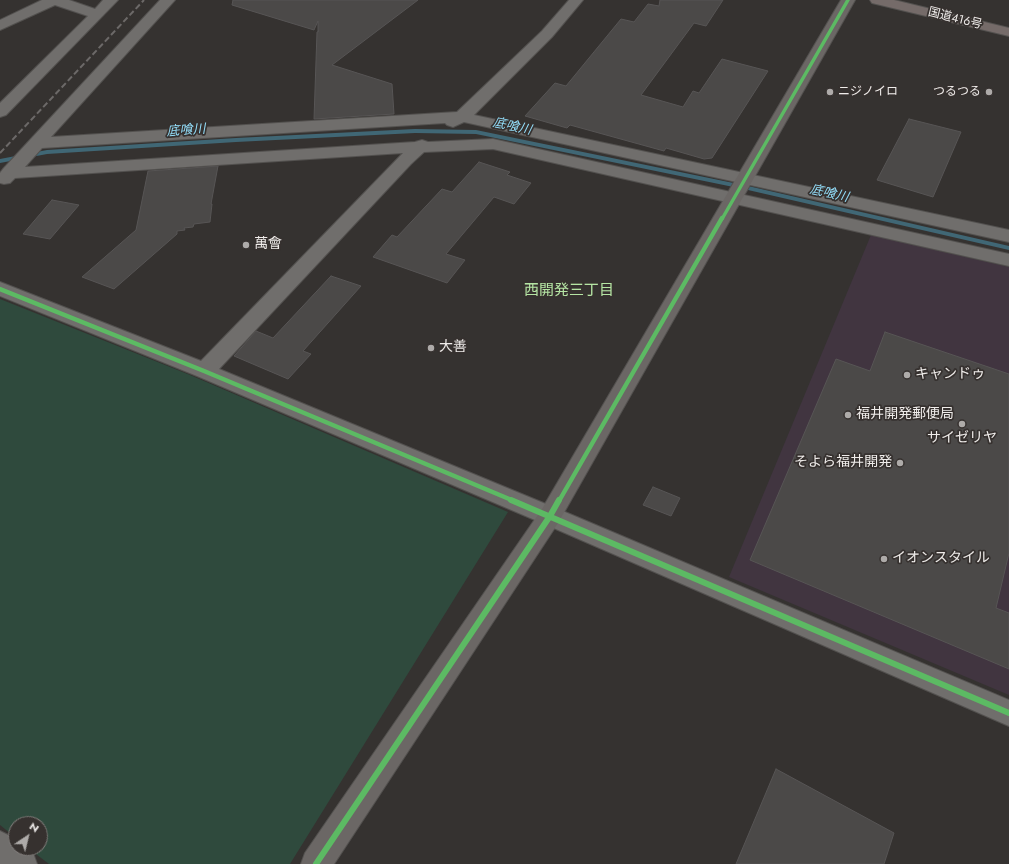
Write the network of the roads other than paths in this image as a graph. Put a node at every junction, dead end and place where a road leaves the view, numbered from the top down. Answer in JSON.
{"nodes":[{"id":1,"x":54,"y":0,"type":"edge"},
{"id":2,"x":111,"y":0,"type":"edge"},
{"id":3,"x":168,"y":0,"type":"edge"},
{"id":4,"x":576,"y":0,"type":"edge"},
{"id":5,"x":848,"y":0,"type":"edge"},
{"id":6,"x":877,"y":0,"type":"edge"},
{"id":7,"x":97,"y":14,"type":"junction"},
{"id":8,"x":0,"y":26,"type":"edge"},
{"id":9,"x":1009,"y":32,"type":"edge"},
{"id":10,"x":0,"y":112,"type":"edge"},
{"id":11,"x":462,"y":117,"type":"junction"},
{"id":12,"x":37,"y":143,"type":"junction"},
{"id":13,"x":420,"y":147,"type":"junction"},
{"id":14,"x":4,"y":178,"type":"edge"},
{"id":15,"x":744,"y":178,"type":"junction"},
{"id":16,"x":732,"y":199,"type":"junction"},
{"id":17,"x":1009,"y":236,"type":"edge"},
{"id":18,"x":1009,"y":260,"type":"edge"},
{"id":19,"x":0,"y":290,"type":"edge"},
{"id":20,"x":204,"y":371,"type":"junction"},
{"id":21,"x":550,"y":516,"type":"junction"},
{"id":22,"x":1009,"y":713,"type":"edge"},
{"id":23,"x":0,"y":846,"type":"edge"},
{"id":24,"x":22,"y":864,"type":"edge"},
{"id":25,"x":316,"y":864,"type":"edge"}],
"edges":[{"from":1,"to":7,"type":"street"},
{"from":1,"to":8,"type":"street"},
{"from":2,"to":7,"type":"street"},
{"from":3,"to":12,"type":"street"},
{"from":4,"to":11,"type":"street"},
{"from":5,"to":15,"type":"street"},
{"from":6,"to":9,"type":"highway","name":"国道416号"},
{"from":7,"to":10,"type":"street"},
{"from":11,"to":12,"type":"street"},
{"from":11,"to":13,"type":"street"},
{"from":11,"to":15,"type":"street"},
{"from":12,"to":14,"type":"street"},
{"from":13,"to":14,"type":"street"},
{"from":13,"to":16,"type":"street"},
{"from":13,"to":20,"type":"street"},
{"from":15,"to":16,"type":"street"},
{"from":15,"to":17,"type":"street"},
{"from":16,"to":18,"type":"street"},
{"from":16,"to":21,"type":"street"},
{"from":19,"to":20,"type":"street"},
{"from":20,"to":21,"type":"street"},
{"from":21,"to":22,"type":"street"},
{"from":21,"to":25,"type":"street"},
{"from":23,"to":24,"type":"street"}]}
